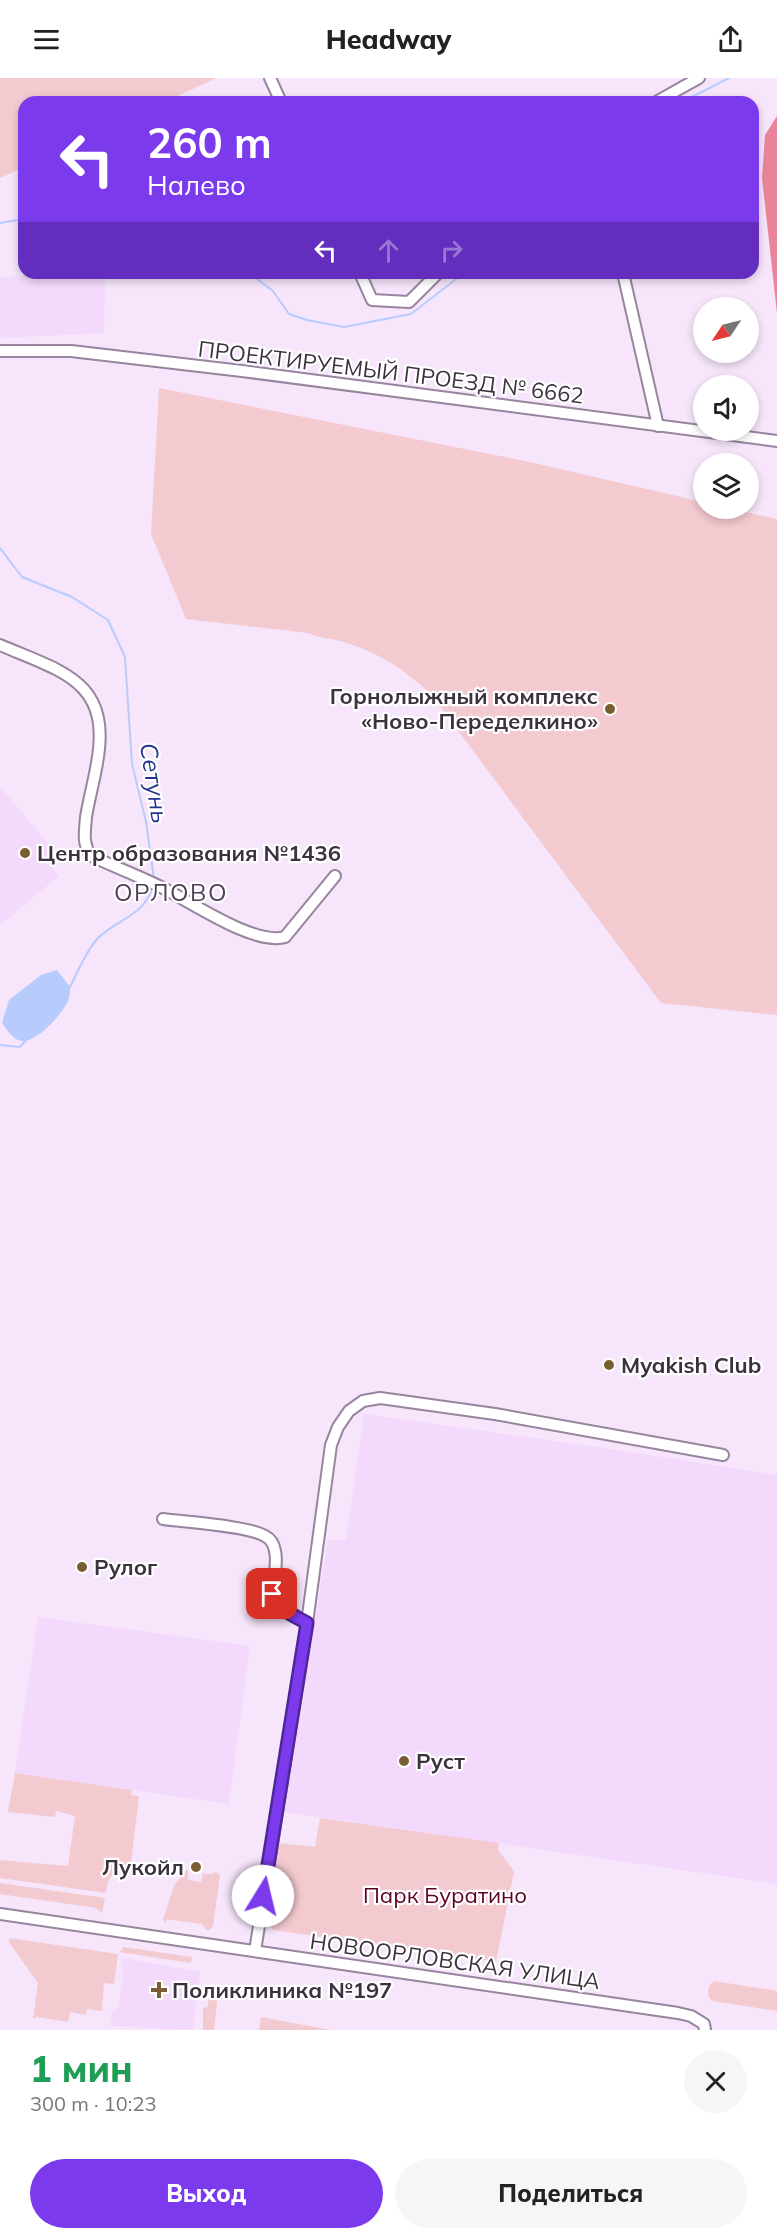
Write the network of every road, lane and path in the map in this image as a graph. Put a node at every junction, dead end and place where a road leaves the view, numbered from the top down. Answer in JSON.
{"nodes":[{"id":1,"x":270,"y":78,"type":"edge"},
{"id":2,"x":699,"y":78,"type":"edge"},
{"id":3,"x":278,"y":96,"type":"edge"},
{"id":4,"x":667,"y":96,"type":"edge"},
{"id":5,"x":363,"y":279,"type":"edge"},
{"id":6,"x":432,"y":279,"type":"edge"},
{"id":7,"x":623,"y":279,"type":"edge"},
{"id":8,"x":0,"y":351,"type":"edge"},
{"id":9,"x":658,"y":426,"type":"junction"},
{"id":10,"x":777,"y":441,"type":"edge"},
{"id":11,"x":0,"y":645,"type":"edge"},
{"id":12,"x":334,"y":876,"type":"dead end"},
{"id":13,"x":723,"y":1455,"type":"dead end"},
{"id":14,"x":163,"y":1519,"type":"dead end"},
{"id":15,"x":307,"y":1623,"type":"junction"},
{"id":16,"x":0,"y":1914,"type":"edge"},
{"id":17,"x":255,"y":1952,"type":"junction"},
{"id":18,"x":705,"y":2030,"type":"edge"}],
"edges":[{"from":1,"to":3,"type":"street"},
{"from":2,"to":4,"type":"street"},
{"from":5,"to":6,"type":"street"},
{"from":7,"to":9,"type":"street"},
{"from":8,"to":9,"type":"street","name":"ПРОЕКТИРУЕМЫЙ ПРОЕЗД № 6662"},
{"from":9,"to":10,"type":"street","name":"ПРОЕКТИРУЕМЫЙ ПРОЕЗД № 6662"},
{"from":11,"to":12,"type":"street"},
{"from":13,"to":15,"type":"street"},
{"from":14,"to":15,"type":"street"},
{"from":15,"to":17,"type":"street"},
{"from":16,"to":17,"type":"street","name":"НОВООРЛОВСКАЯ УЛИЦА"},
{"from":17,"to":18,"type":"street","name":"НОВООРЛОВСКАЯ УЛИЦА"}]}
